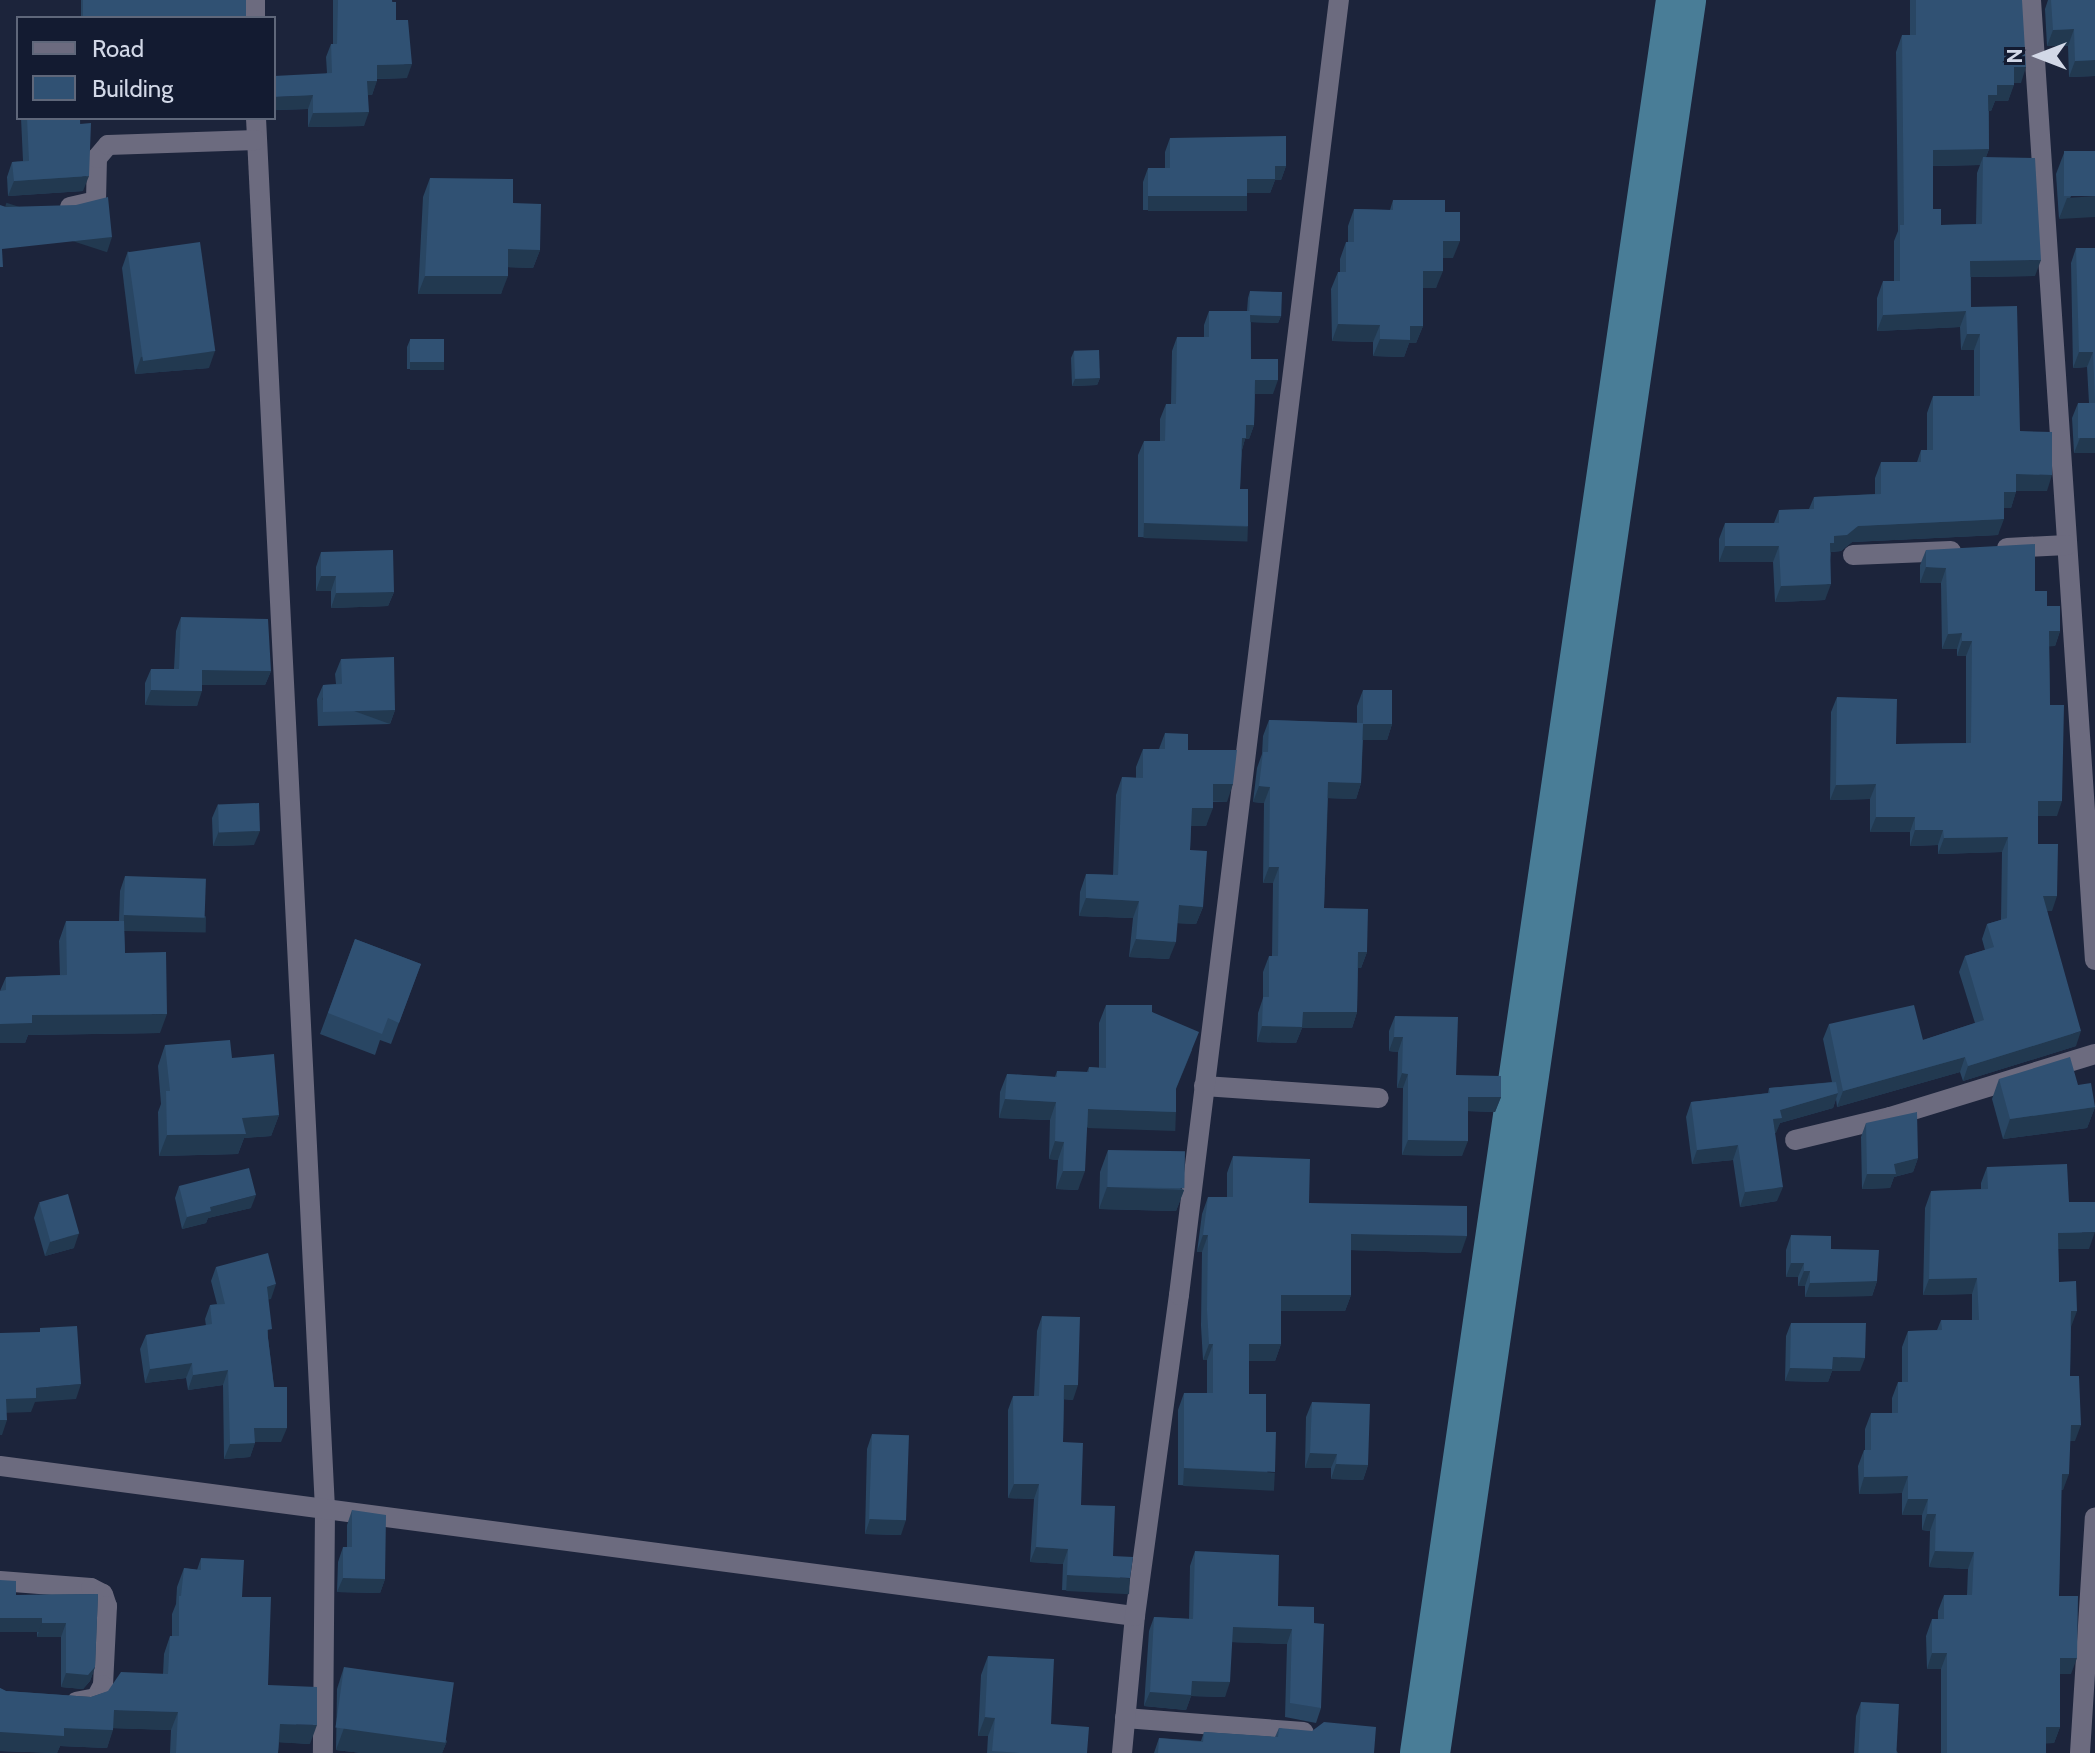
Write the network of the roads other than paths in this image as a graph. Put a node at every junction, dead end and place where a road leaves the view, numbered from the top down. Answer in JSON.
{"nodes":[{"id":1,"x":1339,"y":0,"type":"edge"},
{"id":2,"x":2031,"y":0,"type":"edge"},
{"id":3,"x":256,"y":120,"type":"edge"},
{"id":4,"x":256,"y":140,"type":"junction"},
{"id":5,"x":56,"y":208,"type":"edge"},
{"id":6,"x":2067,"y":545,"type":"junction"},
{"id":7,"x":1853,"y":555,"type":"dead end"},
{"id":8,"x":2095,"y":960,"type":"edge"},
{"id":9,"x":2095,"y":1054,"type":"edge"},
{"id":10,"x":1204,"y":1086,"type":"junction"},
{"id":11,"x":1379,"y":1098,"type":"dead end"},
{"id":12,"x":1795,"y":1140,"type":"dead end"},
{"id":13,"x":0,"y":1466,"type":"edge"},
{"id":14,"x":325,"y":1510,"type":"junction"},
{"id":15,"x":2095,"y":1517,"type":"edge"},
{"id":16,"x":0,"y":1581,"type":"edge"},
{"id":17,"x":1135,"y":1616,"type":"junction"},
{"id":18,"x":56,"y":1700,"type":"edge"},
{"id":19,"x":1125,"y":1718,"type":"junction"},
{"id":20,"x":1307,"y":1732,"type":"edge"},
{"id":21,"x":323,"y":1753,"type":"edge"},
{"id":22,"x":1122,"y":1753,"type":"edge"},
{"id":23,"x":2080,"y":1753,"type":"edge"}],
"edges":[{"from":1,"to":10,"type":"street"},
{"from":2,"to":6,"type":"street"},
{"from":3,"to":4,"type":"street"},
{"from":4,"to":5,"type":"street"},
{"from":4,"to":14,"type":"street"},
{"from":6,"to":7,"type":"street"},
{"from":6,"to":8,"type":"street"},
{"from":9,"to":12,"type":"street"},
{"from":10,"to":11,"type":"street"},
{"from":10,"to":17,"type":"street"},
{"from":13,"to":14,"type":"street"},
{"from":14,"to":17,"type":"street"},
{"from":14,"to":21,"type":"street"},
{"from":15,"to":23,"type":"street"},
{"from":16,"to":18,"type":"street"},
{"from":17,"to":19,"type":"street"},
{"from":19,"to":20,"type":"street"},
{"from":19,"to":22,"type":"street"}]}
